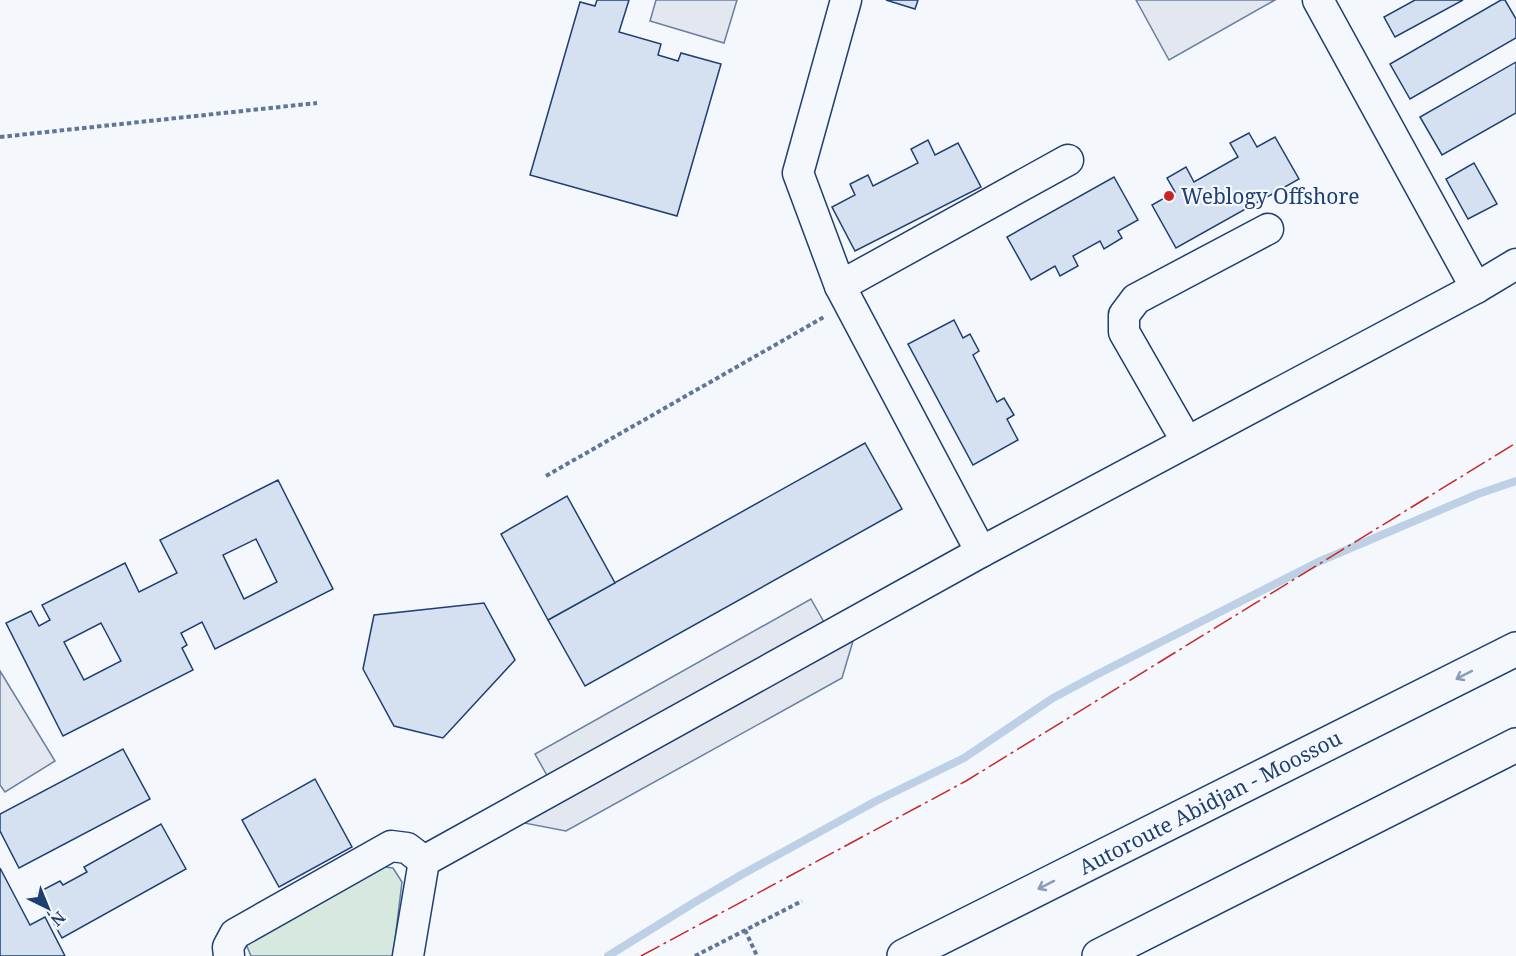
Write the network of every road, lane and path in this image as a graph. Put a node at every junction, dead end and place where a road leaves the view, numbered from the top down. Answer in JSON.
{"nodes":[{"id":1,"x":1318,"y":0,"type":"edge"},
{"id":2,"x":840,"y":2,"type":"edge"},
{"id":3,"x":317,"y":103,"type":"dead end"},
{"id":4,"x":0,"y":137,"type":"edge"},
{"id":5,"x":1068,"y":159,"type":"dead end"},
{"id":6,"x":1268,"y":229,"type":"dead end"},
{"id":7,"x":1516,"y":264,"type":"edge"},
{"id":8,"x":1476,"y":288,"type":"junction"},
{"id":9,"x":844,"y":294,"type":"junction"},
{"id":10,"x":1187,"y":442,"type":"junction"},
{"id":11,"x":546,"y":476,"type":"dead end"},
{"id":12,"x":981,"y":552,"type":"junction"},
{"id":13,"x":1516,"y":649,"type":"edge"},
{"id":14,"x":1516,"y":745,"type":"edge"},
{"id":15,"x":1516,"y":751,"type":"edge"},
{"id":16,"x":424,"y":861,"type":"junction"},
{"id":17,"x":802,"y":901,"type":"dead end"},
{"id":18,"x":745,"y":930,"type":"junction"},
{"id":19,"x":229,"y":956,"type":"edge"},
{"id":20,"x":408,"y":956,"type":"edge"},
{"id":21,"x":695,"y":956,"type":"edge"},
{"id":22,"x":757,"y":956,"type":"edge"},
{"id":23,"x":904,"y":956,"type":"edge"},
{"id":24,"x":1099,"y":956,"type":"edge"},
{"id":25,"x":1133,"y":956,"type":"edge"}],
"edges":[{"from":1,"to":8,"type":"street"},
{"from":2,"to":9,"type":"street"},
{"from":3,"to":4,"type":"path"},
{"from":5,"to":9,"type":"street"},
{"from":6,"to":10,"type":"street"},
{"from":7,"to":8,"type":"street"},
{"from":8,"to":10,"type":"street"},
{"from":9,"to":11,"type":"path"},
{"from":9,"to":12,"type":"street"},
{"from":10,"to":12,"type":"street"},
{"from":12,"to":16,"type":"street"},
{"from":13,"to":23,"type":"highway","name":"Autoroute Abidjan - Moossou","one_way":true},
{"from":14,"to":24,"type":"highway"},
{"from":15,"to":25,"type":"street"},
{"from":16,"to":19,"type":"street"},
{"from":16,"to":20,"type":"street"},
{"from":17,"to":18,"type":"path"},
{"from":18,"to":21,"type":"path"},
{"from":18,"to":22,"type":"path"}]}
